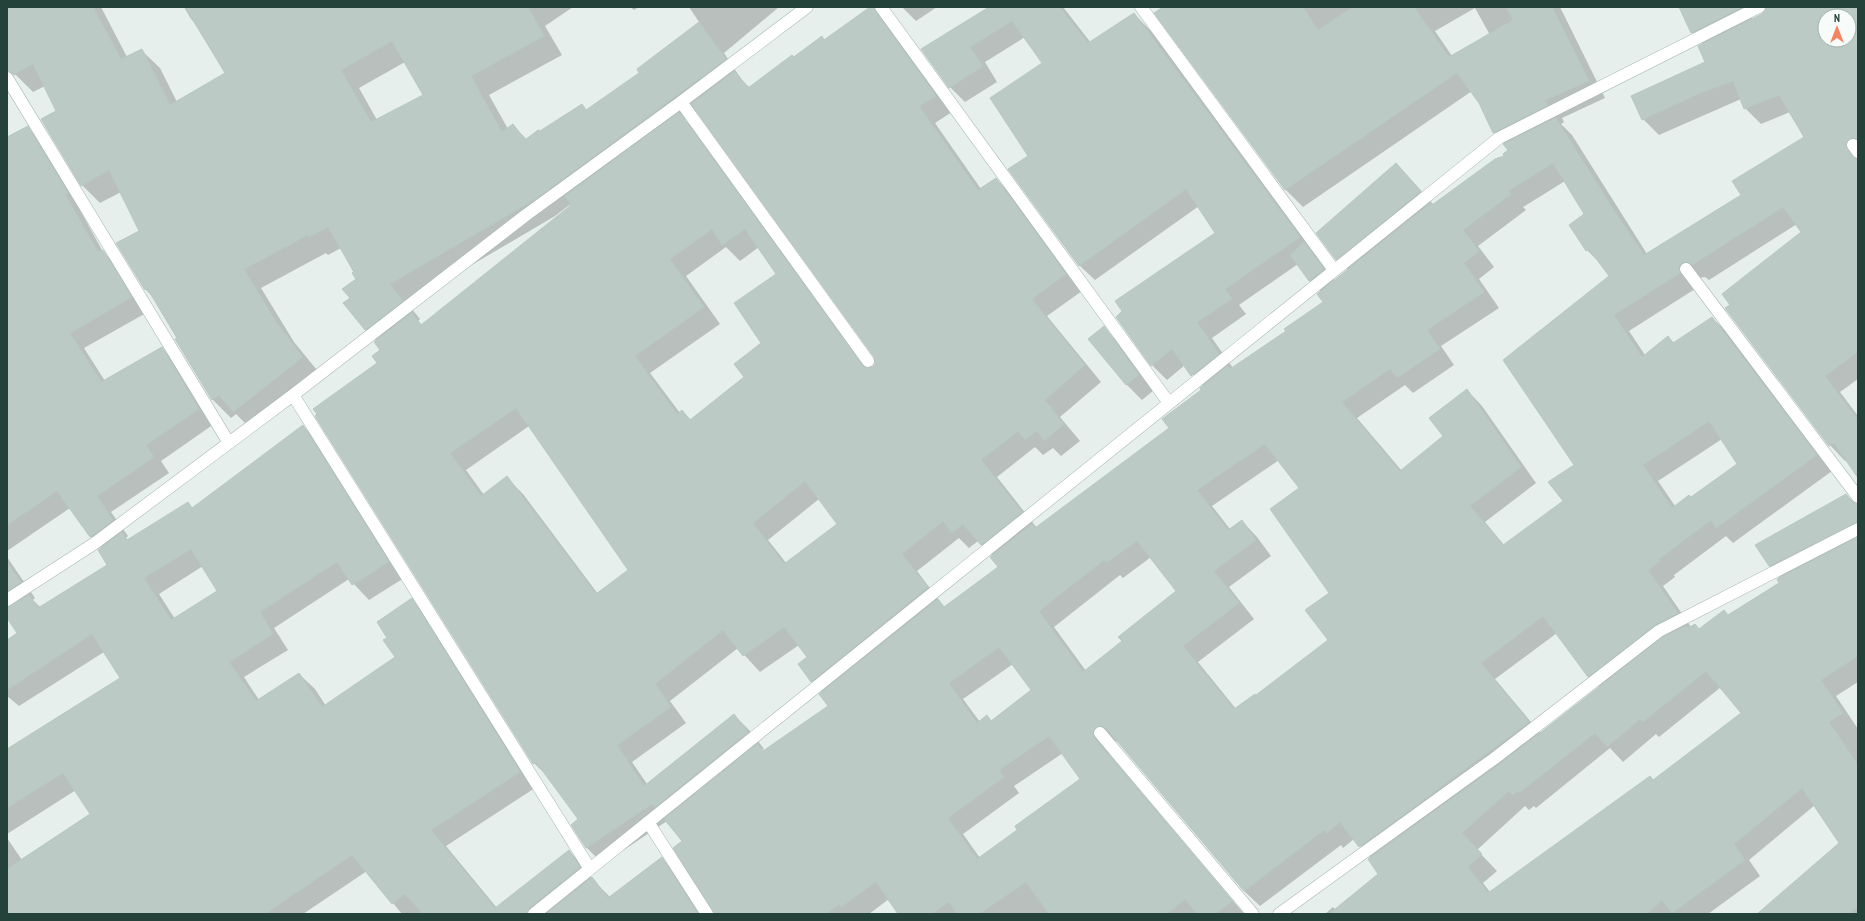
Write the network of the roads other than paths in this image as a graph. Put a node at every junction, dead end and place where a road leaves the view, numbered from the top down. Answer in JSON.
{"nodes":[{"id":1,"x":807,"y":7,"type":"edge"},
{"id":2,"x":881,"y":7,"type":"edge"},
{"id":3,"x":1141,"y":7,"type":"edge"},
{"id":4,"x":1759,"y":7,"type":"edge"},
{"id":5,"x":7,"y":78,"type":"edge"},
{"id":6,"x":681,"y":102,"type":"junction"},
{"id":7,"x":1686,"y":269,"type":"dead end"},
{"id":8,"x":1334,"y":270,"type":"junction"},
{"id":9,"x":868,"y":361,"type":"dead end"},
{"id":10,"x":293,"y":395,"type":"junction"},
{"id":11,"x":1169,"y":403,"type":"junction"},
{"id":12,"x":230,"y":443,"type":"junction"},
{"id":13,"x":1858,"y":497,"type":"edge"},
{"id":14,"x":1858,"y":529,"type":"edge"},
{"id":15,"x":7,"y":600,"type":"edge"},
{"id":16,"x":1100,"y":732,"type":"dead end"},
{"id":17,"x":648,"y":822,"type":"junction"},
{"id":18,"x":590,"y":869,"type":"junction"},
{"id":19,"x":534,"y":914,"type":"edge"},
{"id":20,"x":707,"y":914,"type":"edge"},
{"id":21,"x":1253,"y":914,"type":"edge"},
{"id":22,"x":1279,"y":914,"type":"edge"}],
"edges":[{"from":1,"to":6,"type":"street"},
{"from":2,"to":11,"type":"street"},
{"from":3,"to":8,"type":"street"},
{"from":4,"to":8,"type":"street"},
{"from":5,"to":12,"type":"street"},
{"from":6,"to":9,"type":"street"},
{"from":6,"to":10,"type":"street"},
{"from":7,"to":13,"type":"street"},
{"from":8,"to":11,"type":"street"},
{"from":10,"to":12,"type":"street"},
{"from":10,"to":18,"type":"street"},
{"from":11,"to":17,"type":"street"},
{"from":12,"to":15,"type":"street"},
{"from":14,"to":22,"type":"street"},
{"from":16,"to":21,"type":"street"},
{"from":17,"to":18,"type":"street"},
{"from":17,"to":20,"type":"street"},
{"from":18,"to":19,"type":"street"}]}
